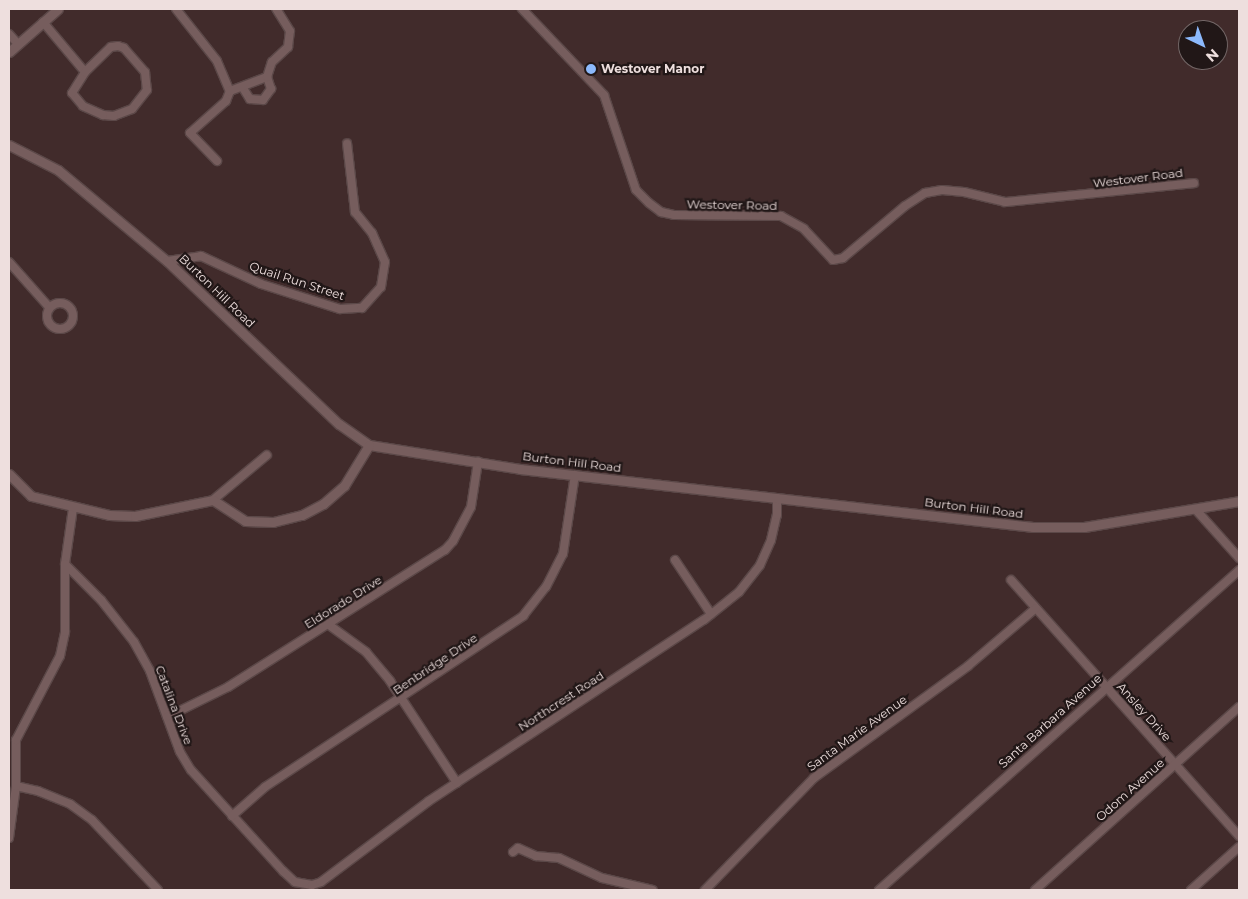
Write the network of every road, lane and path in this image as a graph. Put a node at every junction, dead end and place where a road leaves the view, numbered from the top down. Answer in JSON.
{"nodes":[{"id":1,"x":58,"y":9,"type":"edge"},
{"id":2,"x":176,"y":9,"type":"edge"},
{"id":3,"x":276,"y":9,"type":"edge"},
{"id":4,"x":522,"y":9,"type":"edge"},
{"id":5,"x":43,"y":22,"type":"junction"},
{"id":6,"x":9,"y":34,"type":"edge"},
{"id":7,"x":18,"y":44,"type":"junction"},
{"id":8,"x":9,"y":52,"type":"edge"},
{"id":9,"x":85,"y":72,"type":"junction"},
{"id":10,"x":267,"y":77,"type":"junction"},
{"id":11,"x":243,"y":88,"type":"junction"},
{"id":12,"x":230,"y":91,"type":"junction"},
{"id":13,"x":348,"y":142,"type":"dead end"},
{"id":14,"x":9,"y":144,"type":"edge"},
{"id":15,"x":217,"y":160,"type":"dead end"},
{"id":16,"x":1194,"y":183,"type":"dead end"},
{"id":17,"x":167,"y":261,"type":"junction"},
{"id":18,"x":9,"y":262,"type":"edge"},
{"id":19,"x":50,"y":307,"type":"dead end"},
{"id":20,"x":369,"y":445,"type":"junction"},
{"id":21,"x":267,"y":455,"type":"dead end"},
{"id":22,"x":478,"y":462,"type":"junction"},
{"id":23,"x":9,"y":474,"type":"edge"},
{"id":24,"x":575,"y":475,"type":"junction"},
{"id":25,"x":777,"y":498,"type":"junction"},
{"id":26,"x":213,"y":500,"type":"junction"},
{"id":27,"x":1239,"y":501,"type":"edge"},
{"id":28,"x":73,"y":508,"type":"junction"},
{"id":29,"x":1197,"y":511,"type":"junction"},
{"id":30,"x":1239,"y":558,"type":"edge"},
{"id":31,"x":675,"y":560,"type":"dead end"},
{"id":32,"x":65,"y":564,"type":"junction"},
{"id":33,"x":1239,"y":570,"type":"edge"},
{"id":34,"x":1011,"y":580,"type":"dead end"},
{"id":35,"x":1036,"y":608,"type":"junction"},
{"id":36,"x":711,"y":614,"type":"junction"},
{"id":37,"x":329,"y":625,"type":"junction"},
{"id":38,"x":1105,"y":686,"type":"junction"},
{"id":39,"x":402,"y":699,"type":"junction"},
{"id":40,"x":1239,"y":707,"type":"edge"},
{"id":41,"x":168,"y":717,"type":"junction"},
{"id":42,"x":1175,"y":764,"type":"junction"},
{"id":43,"x":457,"y":783,"type":"junction"},
{"id":44,"x":16,"y":786,"type":"junction"},
{"id":45,"x":232,"y":816,"type":"junction"},
{"id":46,"x":1239,"y":836,"type":"edge"},
{"id":47,"x":9,"y":838,"type":"edge"},
{"id":48,"x":1239,"y":847,"type":"edge"},
{"id":49,"x":513,"y":852,"type":"dead end"},
{"id":50,"x":309,"y":885,"type":"joint"},
{"id":51,"x":158,"y":890,"type":"edge"},
{"id":52,"x":653,"y":890,"type":"edge"},
{"id":53,"x":705,"y":890,"type":"edge"},
{"id":54,"x":879,"y":890,"type":"edge"},
{"id":55,"x":1035,"y":890,"type":"edge"},
{"id":56,"x":1191,"y":890,"type":"edge"}],
"edges":[{"from":1,"to":5,"type":"street"},
{"from":2,"to":12,"type":"street"},
{"from":3,"to":10,"type":"street"},
{"from":4,"to":16,"type":"street","name":"Westover Road"},
{"from":5,"to":7,"type":"street"},
{"from":5,"to":9,"type":"street"},
{"from":6,"to":7,"type":"street"},
{"from":7,"to":8,"type":"street"},
{"from":9,"to":9,"type":"street"},
{"from":10,"to":11,"type":"street"},
{"from":10,"to":11,"type":"street"},
{"from":11,"to":12,"type":"street"},
{"from":12,"to":15,"type":"street"},
{"from":13,"to":17,"type":"street","name":"Quail Run Street"},
{"from":14,"to":17,"type":"street","name":"Burton Hill Road"},
{"from":17,"to":20,"type":"street","name":"Burton Hill Road"},
{"from":18,"to":19,"type":"street"},
{"from":20,"to":22,"type":"street","name":"Burton Hill Road"},
{"from":20,"to":26,"type":"street"},
{"from":21,"to":26,"type":"street"},
{"from":22,"to":24,"type":"street","name":"Burton Hill Road"},
{"from":22,"to":37,"type":"street","name":"Eldorado Drive"},
{"from":23,"to":28,"type":"street"},
{"from":24,"to":25,"type":"street","name":"Burton Hill Road"},
{"from":24,"to":39,"type":"street","name":"Benbridge Drive"},
{"from":25,"to":29,"type":"street","name":"Burton Hill Road"},
{"from":25,"to":36,"type":"street","name":"Northcrest Road"},
{"from":26,"to":28,"type":"street"},
{"from":27,"to":29,"type":"street","name":"Burton Hill Road"},
{"from":28,"to":32,"type":"street"},
{"from":29,"to":30,"type":"street"},
{"from":31,"to":36,"type":"street"},
{"from":32,"to":41,"type":"street","name":"Catalina Drive"},
{"from":32,"to":44,"type":"street"},
{"from":33,"to":38,"type":"street","name":"Santa Barbara Avenue"},
{"from":34,"to":35,"type":"street","name":"Ansley Drive"},
{"from":35,"to":38,"type":"street","name":"Ansley Drive"},
{"from":35,"to":53,"type":"street","name":"Santa Marie Avenue"},
{"from":36,"to":43,"type":"street","name":"Northcrest Road"},
{"from":37,"to":39,"type":"street"},
{"from":37,"to":41,"type":"street","name":"Eldorado Drive"},
{"from":38,"to":42,"type":"street","name":"Ansley Drive"},
{"from":38,"to":54,"type":"street","name":"Santa Barbara Avenue"},
{"from":39,"to":43,"type":"street"},
{"from":39,"to":45,"type":"street","name":"Benbridge Drive"},
{"from":40,"to":42,"type":"street","name":"Odom Avenue"},
{"from":41,"to":45,"type":"street","name":"Catalina Drive"},
{"from":42,"to":46,"type":"street","name":"Ansley Drive"},
{"from":42,"to":55,"type":"street","name":"Odom Avenue"},
{"from":43,"to":50,"type":"street","name":"Northcrest Road"},
{"from":44,"to":47,"type":"street"},
{"from":44,"to":51,"type":"street"},
{"from":45,"to":50,"type":"street","name":"Catalina Drive"},
{"from":48,"to":56,"type":"street"},
{"from":49,"to":52,"type":"street"}]}
